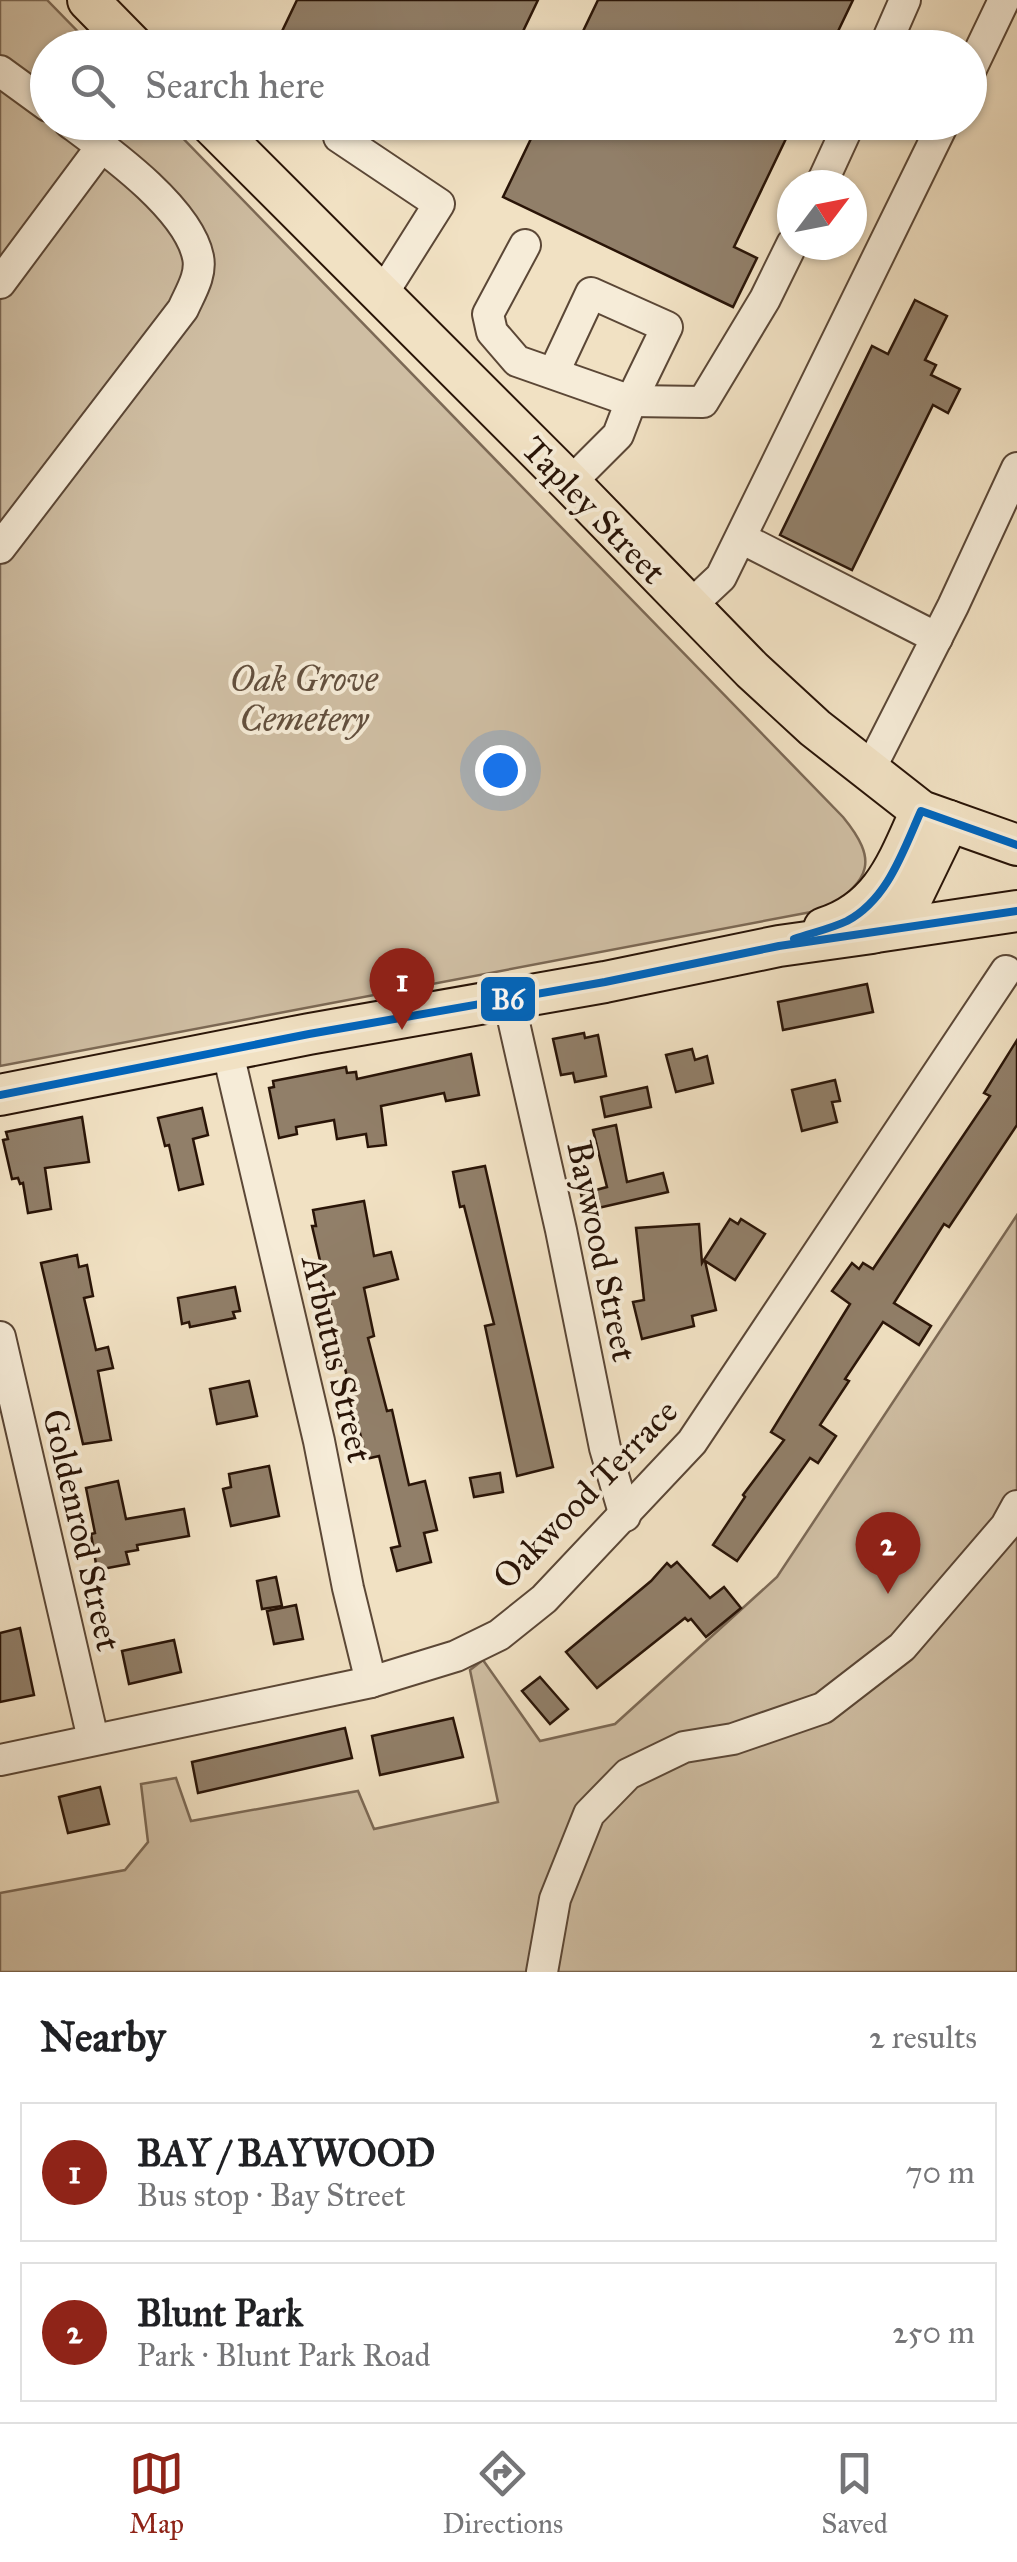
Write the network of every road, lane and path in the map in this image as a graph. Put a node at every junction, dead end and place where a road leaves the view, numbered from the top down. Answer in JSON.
{"nodes":[{"id":1,"x":905,"y":0,"type":"edge"},
{"id":2,"x":1004,"y":0,"type":"edge"},
{"id":3,"x":94,"y":2,"type":"edge"},
{"id":4,"x":119,"y":30,"type":"edge"},
{"id":5,"x":892,"y":30,"type":"edge"},
{"id":6,"x":987,"y":36,"type":"edge"},
{"id":7,"x":0,"y":71,"type":"edge"},
{"id":8,"x":30,"y":93,"type":"edge"},
{"id":9,"x":94,"y":140,"type":"edge"},
{"id":10,"x":227,"y":140,"type":"edge"},
{"id":11,"x":342,"y":140,"type":"edge"},
{"id":12,"x":841,"y":140,"type":"edge"},
{"id":13,"x":935,"y":140,"type":"edge"},
{"id":14,"x":102,"y":146,"type":"junction"},
{"id":15,"x":827,"y":170,"type":"edge"},
{"id":16,"x":525,"y":245,"type":"dead end"},
{"id":17,"x":784,"y":260,"type":"edge"},
{"id":18,"x":0,"y":283,"type":"edge"},
{"id":19,"x":381,"y":296,"type":"junction"},
{"id":20,"x":554,"y":372,"type":"junction"},
{"id":21,"x":631,"y":402,"type":"junction"},
{"id":22,"x":1017,"y":468,"type":"edge"},
{"id":23,"x":570,"y":483,"type":"junction"},
{"id":24,"x":740,"y":538,"type":"junction"},
{"id":25,"x":0,"y":548,"type":"edge"},
{"id":26,"x":689,"y":607,"type":"junction"},
{"id":27,"x":937,"y":638,"type":"junction"},
{"id":28,"x":868,"y":770,"type":"junction"},
{"id":29,"x":935,"y":816,"type":"junction"},
{"id":30,"x":1017,"y":846,"type":"edge"},
{"id":31,"x":1017,"y":911,"type":"edge"},
{"id":32,"x":872,"y":933,"type":"junction"},
{"id":33,"x":779,"y":946,"type":"junction"},
{"id":34,"x":1006,"y":971,"type":"dead end"},
{"id":35,"x":509,"y":1001,"type":"junction"},
{"id":36,"x":228,"y":1052,"type":"junction"},
{"id":37,"x":0,"y":1095,"type":"edge"},
{"id":38,"x":0,"y":1337,"type":"edge"},
{"id":39,"x":1017,"y":1506,"type":"edge"},
{"id":40,"x":626,"y":1516,"type":"junction"},
{"id":41,"x":371,"y":1682,"type":"junction"},
{"id":42,"x":93,"y":1739,"type":"junction"},
{"id":43,"x":0,"y":1760,"type":"edge"},
{"id":44,"x":542,"y":1972,"type":"edge"}],
"edges":[{"from":1,"to":5,"type":"street"},
{"from":2,"to":6,"type":"street"},
{"from":3,"to":4,"type":"main road"},
{"from":7,"to":8,"type":"street"},
{"from":9,"to":14,"type":"street"},
{"from":10,"to":19,"type":"main road","name":"Tapley Street"},
{"from":11,"to":19,"type":"street"},
{"from":12,"to":15,"type":"street"},
{"from":13,"to":24,"type":"street"},
{"from":14,"to":18,"type":"street"},
{"from":14,"to":25,"type":"street"},
{"from":16,"to":20,"type":"street"},
{"from":17,"to":21,"type":"street"},
{"from":19,"to":23,"type":"main road","name":"Tapley Street"},
{"from":20,"to":21,"type":"street"},
{"from":20,"to":21,"type":"street"},
{"from":21,"to":23,"type":"street"},
{"from":22,"to":27,"type":"street"},
{"from":23,"to":26,"type":"main road","name":"Tapley Street"},
{"from":24,"to":26,"type":"street"},
{"from":24,"to":27,"type":"street"},
{"from":26,"to":28,"type":"main road","name":"Tapley Street"},
{"from":27,"to":28,"type":"street"},
{"from":28,"to":29,"type":"main road","name":"Tapley Street"},
{"from":29,"to":30,"type":"main road","name":"Tapley Street"},
{"from":29,"to":32,"type":"main road"},
{"from":29,"to":33,"type":"main road"},
{"from":31,"to":32,"type":"main road"},
{"from":32,"to":33,"type":"main road"},
{"from":33,"to":35,"type":"main road"},
{"from":34,"to":40,"type":"street","name":"Oakwood Terrace"},
{"from":35,"to":36,"type":"main road"},
{"from":35,"to":40,"type":"street","name":"Baywood Street"},
{"from":36,"to":37,"type":"main road"},
{"from":36,"to":41,"type":"street","name":"Arbutus Street"},
{"from":38,"to":42,"type":"street","name":"Goldenrod Street"},
{"from":39,"to":44,"type":"street"},
{"from":40,"to":41,"type":"street","name":"Oakwood Terrace"},
{"from":41,"to":42,"type":"street","name":"Oakwood Terrace"},
{"from":42,"to":43,"type":"street","name":"Oakwood Terrace"}]}
